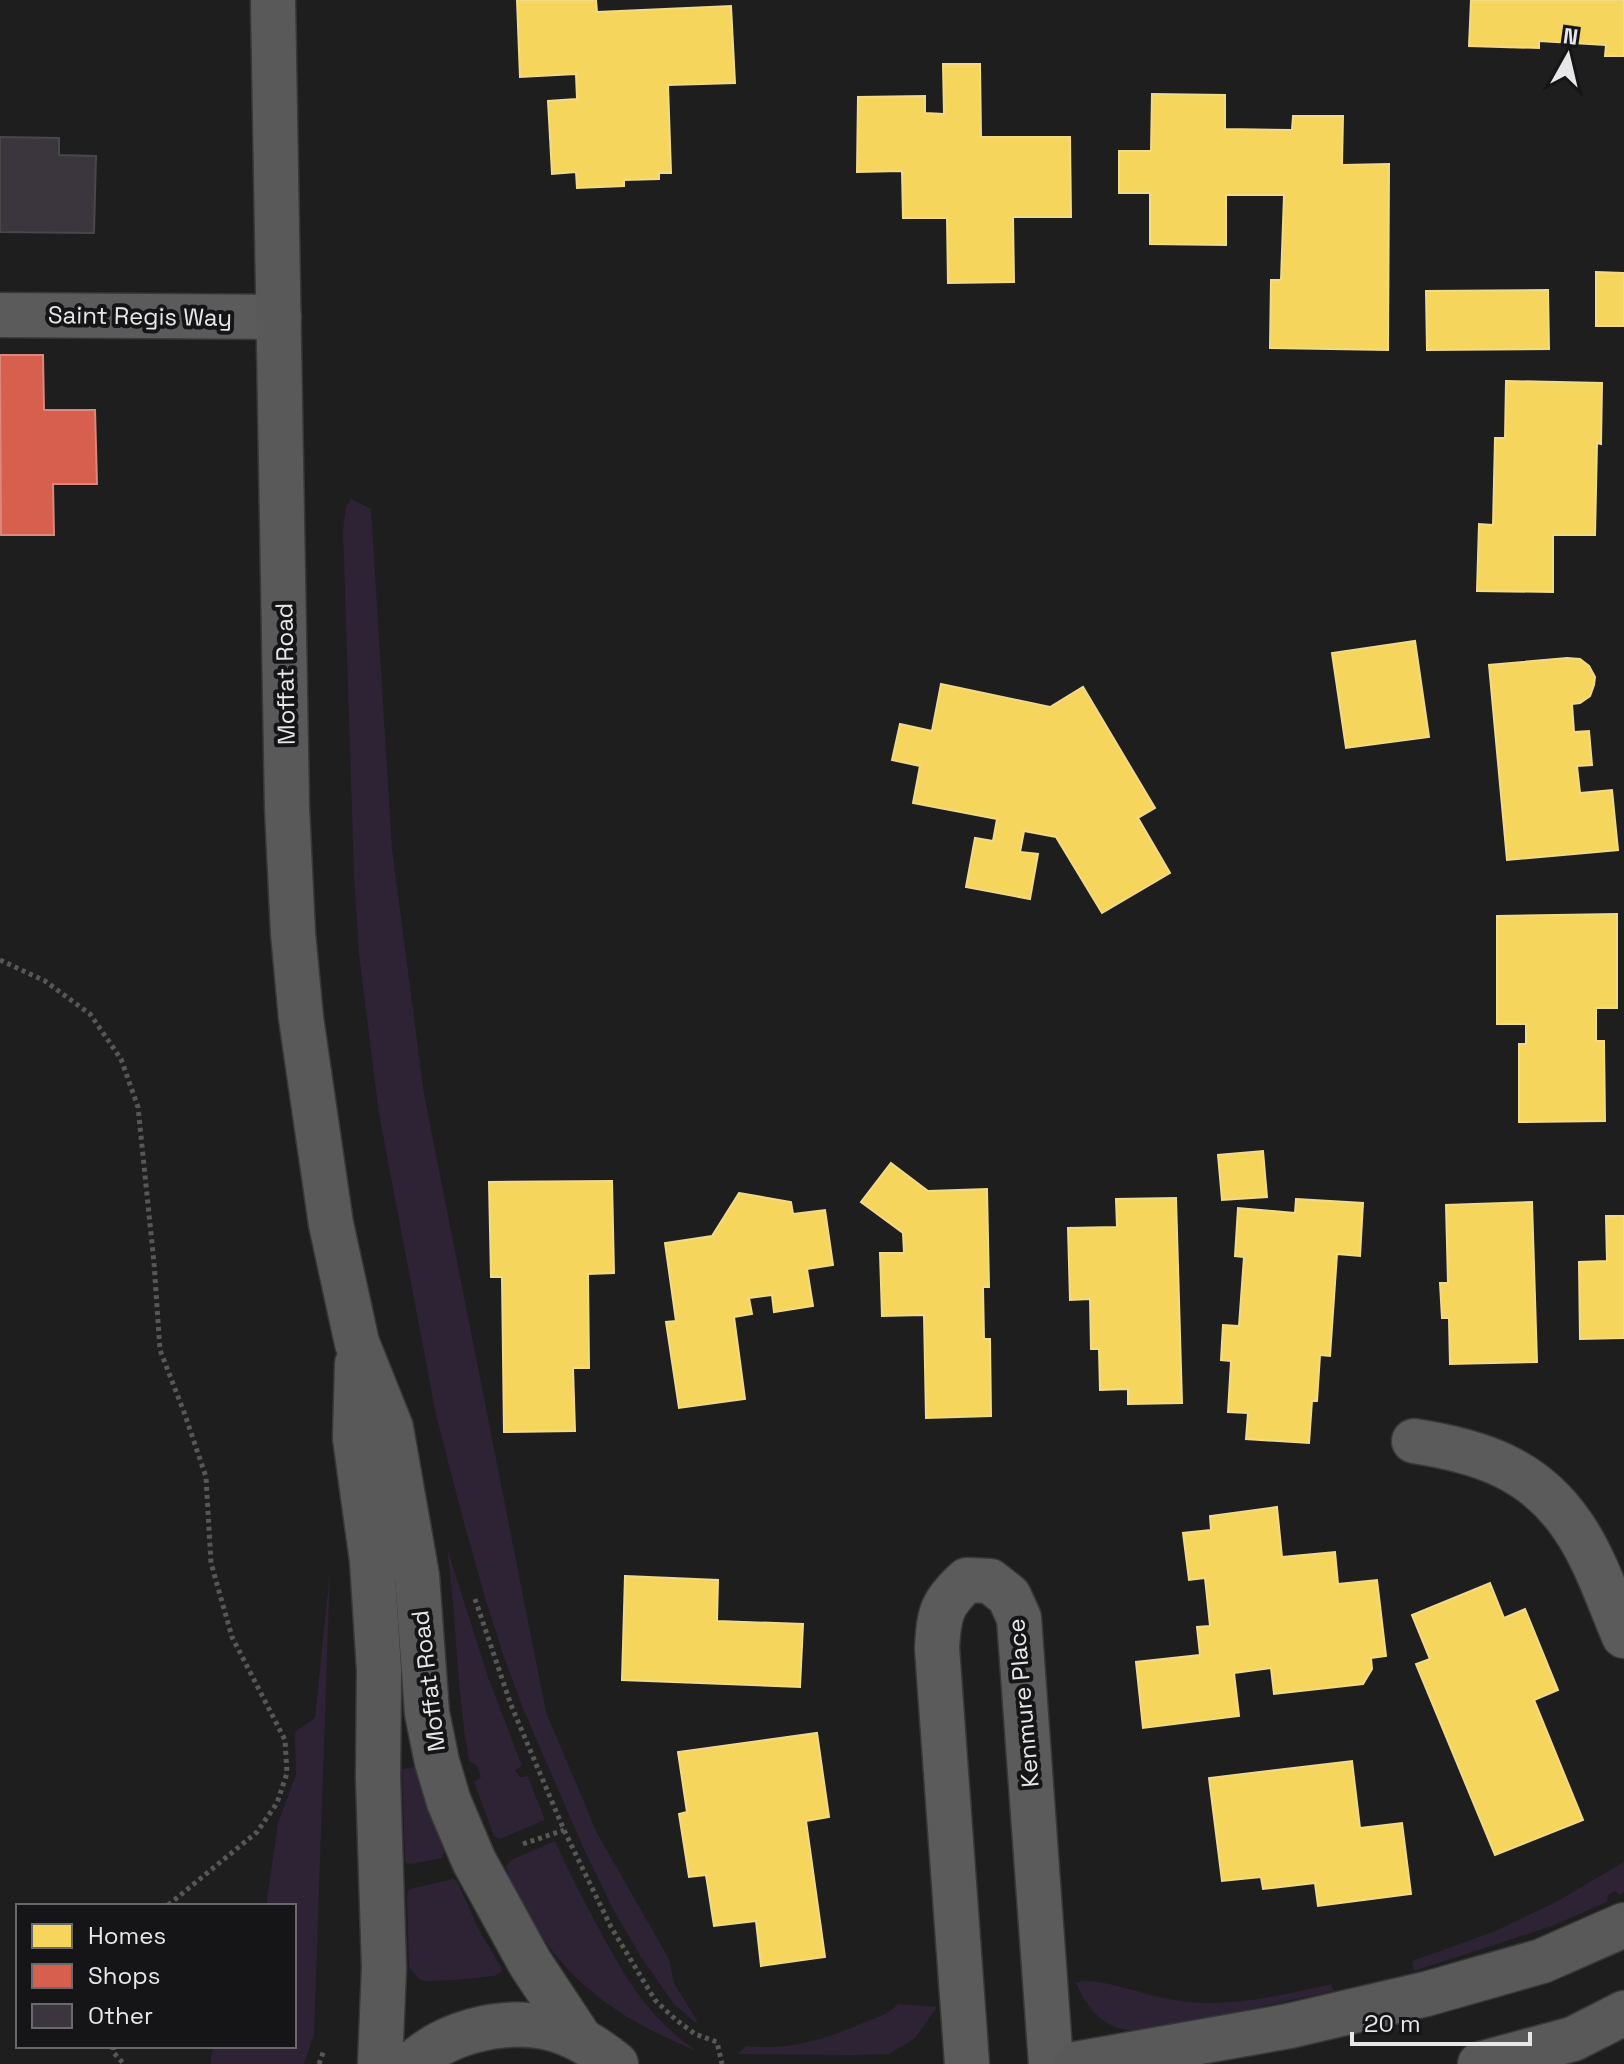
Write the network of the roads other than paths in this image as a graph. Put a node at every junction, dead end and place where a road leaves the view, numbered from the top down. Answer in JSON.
{"nodes":[{"id":1,"x":273,"y":0,"type":"edge"},
{"id":2,"x":0,"y":315,"type":"edge"},
{"id":3,"x":279,"y":317,"type":"junction"},
{"id":4,"x":357,"y":1343,"type":"junction"},
{"id":5,"x":1414,"y":1441,"type":"dead end"},
{"id":6,"x":1624,"y":1636,"type":"edge"},
{"id":7,"x":1624,"y":1925,"type":"edge"},
{"id":8,"x":1624,"y":2013,"type":"edge"},
{"id":9,"x":598,"y":2052,"type":"edge"},
{"id":10,"x":380,"y":2064,"type":"edge"},
{"id":11,"x":412,"y":2064,"type":"edge"},
{"id":12,"x":967,"y":2064,"type":"edge"},
{"id":13,"x":1051,"y":2064,"type":"edge"},
{"id":14,"x":1076,"y":2064,"type":"edge"},
{"id":15,"x":1480,"y":2064,"type":"edge"}],
"edges":[{"from":1,"to":3,"type":"main road","name":"Moffat Road"},
{"from":2,"to":3,"type":"street","name":"Saint Regis Way"},
{"from":3,"to":4,"type":"main road","name":"Moffat Road"},
{"from":4,"to":9,"type":"main road","name":"Moffat Road"},
{"from":4,"to":10,"type":"main road","name":"Moffat Road"},
{"from":5,"to":6,"type":"street"},
{"from":7,"to":14,"type":"main road"},
{"from":8,"to":15,"type":"main road"},
{"from":9,"to":11,"type":"main road","name":"Moffat Road"},
{"from":12,"to":13,"type":"street","name":"Kenmure Place"}]}
